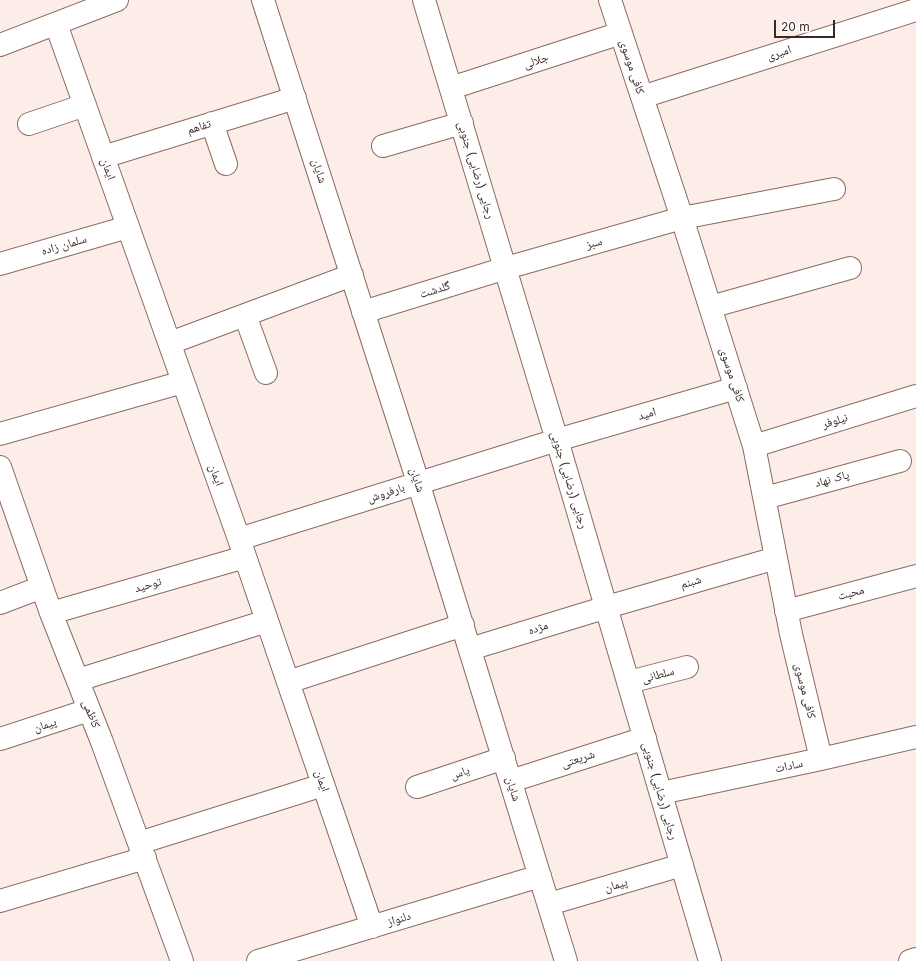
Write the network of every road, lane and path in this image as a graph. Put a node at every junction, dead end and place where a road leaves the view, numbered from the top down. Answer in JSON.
{"nodes":[{"id":1,"x":117,"y":0,"type":"edge"},
{"id":2,"x":263,"y":0,"type":"edge"},
{"id":3,"x":424,"y":0,"type":"edge"},
{"id":4,"x":610,"y":0,"type":"edge"},
{"id":5,"x":916,"y":10,"type":"edge"},
{"id":6,"x":56,"y":24,"type":"junction"},
{"id":7,"x":621,"y":33,"type":"junction"},
{"id":8,"x":0,"y":45,"type":"edge"},
{"id":9,"x":451,"y":88,"type":"junction"},
{"id":10,"x":642,"y":97,"type":"junction"},
{"id":11,"x":295,"y":98,"type":"junction"},
{"id":12,"x":85,"y":105,"type":"junction"},
{"id":13,"x":212,"y":123,"type":"junction"},
{"id":14,"x":462,"y":123,"type":"junction"},
{"id":15,"x":30,"y":124,"type":"dead end"},
{"id":16,"x":383,"y":146,"type":"dead end"},
{"id":17,"x":103,"y":157,"type":"junction"},
{"id":18,"x":226,"y":164,"type":"dead end"},
{"id":19,"x":834,"y":189,"type":"dead end"},
{"id":20,"x":682,"y":218,"type":"junction"},
{"id":21,"x":128,"y":227,"type":"junction"},
{"id":22,"x":1,"y":261,"type":"edge"},
{"id":23,"x":506,"y":268,"type":"junction"},
{"id":24,"x":850,"y":268,"type":"dead end"},
{"id":25,"x":352,"y":275,"type":"junction"},
{"id":26,"x":710,"y":307,"type":"junction"},
{"id":27,"x":363,"y":312,"type":"junction"},
{"id":28,"x":245,"y":315,"type":"junction"},
{"id":29,"x":170,"y":343,"type":"junction"},
{"id":30,"x":266,"y":373,"type":"dead end"},
{"id":31,"x":183,"y":382,"type":"junction"},
{"id":32,"x":736,"y":388,"type":"junction"},
{"id":33,"x":916,"y":396,"type":"edge"},
{"id":34,"x":0,"y":434,"type":"edge"},
{"id":35,"x":557,"y":440,"type":"junction"},
{"id":36,"x":754,"y":446,"type":"junction"},
{"id":37,"x":900,"y":461,"type":"dead end"},
{"id":38,"x":0,"y":467,"type":"edge"},
{"id":39,"x":418,"y":482,"type":"junction"},
{"id":40,"x":765,"y":498,"type":"junction"},
{"id":41,"x":242,"y":548,"type":"junction"},
{"id":42,"x":776,"y":558,"type":"junction"},
{"id":43,"x":916,"y":576,"type":"edge"},
{"id":44,"x":42,"y":587,"type":"junction"},
{"id":45,"x":0,"y":603,"type":"edge"},
{"id":46,"x":607,"y":607,"type":"junction"},
{"id":47,"x":786,"y":610,"type":"junction"},
{"id":48,"x":50,"y":613,"type":"junction"},
{"id":49,"x":267,"y":620,"type":"junction"},
{"id":50,"x":463,"y":625,"type":"junction"},
{"id":51,"x":470,"y":648,"type":"junction"},
{"id":52,"x":686,"y":667,"type":"dead end"},
{"id":53,"x":78,"y":680,"type":"junction"},
{"id":54,"x":288,"y":682,"type":"junction"},
{"id":55,"x":629,"y":682,"type":"junction"},
{"id":56,"x":89,"y":710,"type":"junction"},
{"id":57,"x":916,"y":737,"type":"edge"},
{"id":58,"x":645,"y":738,"type":"junction"},
{"id":59,"x":0,"y":740,"type":"edge"},
{"id":60,"x":504,"y":758,"type":"junction"},
{"id":61,"x":821,"y":760,"type":"junction"},
{"id":62,"x":511,"y":781,"type":"junction"},
{"id":63,"x":323,"y":785,"type":"junction"},
{"id":64,"x":417,"y":787,"type":"dead end"},
{"id":65,"x":661,"y":793,"type":"junction"},
{"id":66,"x":142,"y":851,"type":"junction"},
{"id":67,"x":682,"y":865,"type":"junction"},
{"id":68,"x":540,"y":876,"type":"junction"},
{"id":69,"x":0,"y":901,"type":"edge"},
{"id":70,"x":549,"y":904,"type":"junction"},
{"id":71,"x":372,"y":927,"type":"junction"},
{"id":72,"x":916,"y":960,"type":"edge"},
{"id":73,"x":182,"y":961,"type":"edge"},
{"id":74,"x":258,"y":961,"type":"edge"},
{"id":75,"x":566,"y":961,"type":"edge"},
{"id":76,"x":710,"y":961,"type":"edge"},
{"id":77,"x":910,"y":961,"type":"edge"}],
"edges":[{"from":1,"to":6,"type":"street"},
{"from":2,"to":11,"type":"street","name":"شایان"},
{"from":3,"to":9,"type":"street","name":"رجایی (رضایی) جنوبی"},
{"from":4,"to":7,"type":"street","name":"کافی موسوی"},
{"from":5,"to":10,"type":"street","name":"امیری"},
{"from":6,"to":8,"type":"street"},
{"from":6,"to":12,"type":"street","name":"ایمان"},
{"from":7,"to":9,"type":"street","name":"جلالی"},
{"from":7,"to":10,"type":"street","name":"کافی موسوی"},
{"from":9,"to":14,"type":"street","name":"رجایی (رضایی) جنوبی"},
{"from":10,"to":20,"type":"street","name":"کافی موسوی"},
{"from":11,"to":13,"type":"street","name":"تفاهم"},
{"from":11,"to":25,"type":"street","name":"شایان"},
{"from":12,"to":15,"type":"street"},
{"from":12,"to":17,"type":"street","name":"ایمان"},
{"from":13,"to":17,"type":"street","name":"تفاهم"},
{"from":13,"to":18,"type":"street"},
{"from":14,"to":16,"type":"street"},
{"from":14,"to":23,"type":"street","name":"رجایی (رضایی) جنوبی"},
{"from":17,"to":21,"type":"street","name":"ایمان"},
{"from":19,"to":20,"type":"street","name":"سبز"},
{"from":20,"to":23,"type":"street","name":"سبز"},
{"from":20,"to":26,"type":"street","name":"کافی موسوی"},
{"from":21,"to":22,"type":"street","name":"سلمان زاده"},
{"from":21,"to":29,"type":"street","name":"ایمان"},
{"from":23,"to":27,"type":"street","name":"گلدشت"},
{"from":23,"to":35,"type":"street","name":"رجایی (رضایی) جنوبی"},
{"from":24,"to":26,"type":"street"},
{"from":25,"to":27,"type":"street","name":"شایان"},
{"from":25,"to":28,"type":"street"},
{"from":26,"to":32,"type":"street","name":"کافی موسوی"},
{"from":27,"to":39,"type":"street","name":"شایان"},
{"from":28,"to":29,"type":"street"},
{"from":28,"to":30,"type":"street"},
{"from":29,"to":31,"type":"street","name":"ایمان"},
{"from":31,"to":34,"type":"street"},
{"from":31,"to":41,"type":"street","name":"ایمان"},
{"from":32,"to":35,"type":"street","name":"امید"},
{"from":32,"to":36,"type":"street","name":"کافی موسوی"},
{"from":33,"to":36,"type":"street","name":"نیلوفر"},
{"from":35,"to":39,"type":"street","name":"بارفروش"},
{"from":35,"to":46,"type":"street","name":"رجایی (رضایی) جنوبی"},
{"from":36,"to":40,"type":"street","name":"کافی موسوی"},
{"from":37,"to":40,"type":"street","name":"پاک نهاد"},
{"from":38,"to":44,"type":"street","name":"کاظمی"},
{"from":39,"to":41,"type":"street","name":"بارفروش"},
{"from":39,"to":50,"type":"street","name":"شایان"},
{"from":40,"to":42,"type":"street","name":"کافی موسوی"},
{"from":41,"to":48,"type":"street","name":"توحید"},
{"from":41,"to":49,"type":"street","name":"ایمان"},
{"from":42,"to":46,"type":"street","name":"شبنم"},
{"from":42,"to":47,"type":"street","name":"کافی موسوی"},
{"from":43,"to":47,"type":"street","name":"محبت"},
{"from":44,"to":45,"type":"street"},
{"from":44,"to":48,"type":"street","name":"کاظمی"},
{"from":46,"to":51,"type":"street","name":"مژده"},
{"from":46,"to":55,"type":"street","name":"رجایی (رضایی) جنوبی"},
{"from":47,"to":61,"type":"street","name":"کافی موسوی"},
{"from":48,"to":53,"type":"street","name":"کاظمی"},
{"from":49,"to":53,"type":"street"},
{"from":49,"to":54,"type":"street","name":"ایمان"},
{"from":50,"to":51,"type":"street","name":"شایان"},
{"from":50,"to":54,"type":"street"},
{"from":51,"to":60,"type":"street","name":"شایان"},
{"from":52,"to":55,"type":"street","name":"سلطانی"},
{"from":53,"to":56,"type":"street","name":"کاظمی"},
{"from":54,"to":63,"type":"street","name":"ایمان"},
{"from":55,"to":58,"type":"street","name":"رجایی (رضایی) جنوبی"},
{"from":56,"to":59,"type":"street","name":"پیمان"},
{"from":56,"to":66,"type":"street","name":"کاظمی"},
{"from":57,"to":61,"type":"street","name":"سادات"},
{"from":58,"to":62,"type":"street","name":"شریعتی"},
{"from":58,"to":65,"type":"street","name":"رجایی (رضایی) جنوبی"},
{"from":60,"to":62,"type":"street","name":"شایان"},
{"from":60,"to":64,"type":"street","name":"یاس"},
{"from":61,"to":65,"type":"street","name":"سادات"},
{"from":62,"to":68,"type":"street","name":"شایان"},
{"from":63,"to":66,"type":"street"},
{"from":63,"to":71,"type":"street","name":"ایمان"},
{"from":65,"to":67,"type":"street","name":"رجایی (رضایی) جنوبی"},
{"from":66,"to":69,"type":"street"},
{"from":66,"to":73,"type":"street","name":"کاظمی"},
{"from":67,"to":70,"type":"street","name":"پیمان"},
{"from":67,"to":76,"type":"street","name":"رجایی (رضایی) جنوبی"},
{"from":68,"to":70,"type":"street","name":"شایان"},
{"from":68,"to":71,"type":"street","name":"دلنواز"},
{"from":70,"to":75,"type":"street","name":"شایان"},
{"from":71,"to":74,"type":"street","name":"دلنواز"},
{"from":72,"to":77,"type":"street"}]}
